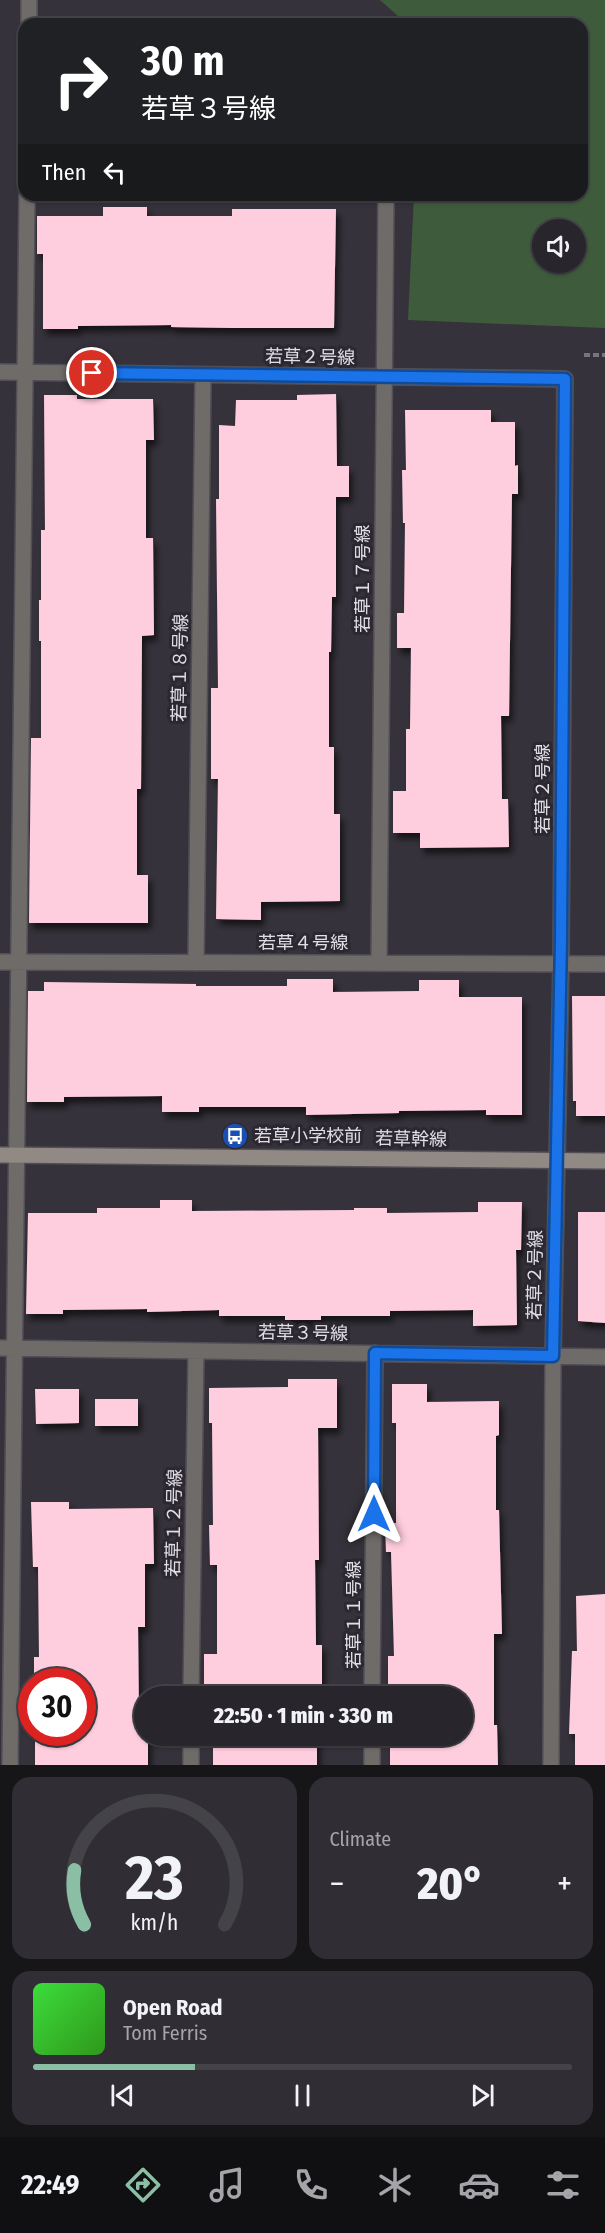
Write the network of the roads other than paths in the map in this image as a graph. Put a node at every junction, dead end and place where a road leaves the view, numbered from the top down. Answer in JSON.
{"nodes":[{"id":1,"x":29,"y":0,"type":"edge"},
{"id":2,"x":28,"y":18,"type":"edge"},
{"id":3,"x":27,"y":201,"type":"edge"},
{"id":4,"x":386,"y":201,"type":"edge"},
{"id":5,"x":0,"y":372,"type":"edge"},
{"id":6,"x":25,"y":372,"type":"junction"},
{"id":7,"x":203,"y":375,"type":"junction"},
{"id":8,"x":384,"y":377,"type":"junction"},
{"id":9,"x":0,"y":962,"type":"edge"},
{"id":10,"x":19,"y":962,"type":"junction"},
{"id":11,"x":196,"y":963,"type":"junction"},
{"id":12,"x":379,"y":963,"type":"junction"},
{"id":13,"x":561,"y":963,"type":"junction"},
{"id":14,"x":605,"y":964,"type":"edge"},
{"id":15,"x":0,"y":1155,"type":"edge"},
{"id":16,"x":16,"y":1155,"type":"junction"},
{"id":17,"x":558,"y":1160,"type":"junction"},
{"id":18,"x":605,"y":1161,"type":"edge"},
{"id":19,"x":7,"y":1348,"type":"edge"},
{"id":20,"x":196,"y":1351,"type":"junction"},
{"id":21,"x":375,"y":1353,"type":"junction"},
{"id":22,"x":553,"y":1356,"type":"junction"},
{"id":23,"x":605,"y":1357,"type":"edge"},
{"id":24,"x":6,"y":1527,"type":"edge"},
{"id":25,"x":191,"y":1686,"type":"edge"},
{"id":26,"x":372,"y":1686,"type":"edge"},
{"id":27,"x":191,"y":1746,"type":"edge"},
{"id":28,"x":372,"y":1746,"type":"edge"},
{"id":29,"x":10,"y":1765,"type":"edge"},
{"id":30,"x":191,"y":1765,"type":"edge"},
{"id":31,"x":372,"y":1765,"type":"edge"},
{"id":32,"x":551,"y":1765,"type":"edge"}],
"edges":[{"from":1,"to":2,"type":"street"},
{"from":3,"to":6,"type":"street"},
{"from":4,"to":8,"type":"street","name":"若草１７号線"},
{"from":5,"to":6,"type":"street","name":"若草２号線"},
{"from":6,"to":7,"type":"street","name":"若草２号線"},
{"from":6,"to":10,"type":"street"},
{"from":7,"to":8,"type":"street","name":"若草２号線"},
{"from":7,"to":11,"type":"street","name":"若草１８号線"},
{"from":8,"to":12,"type":"street","name":"若草１７号線"},
{"from":8,"to":13,"type":"street","name":"若草２号線"},
{"from":9,"to":10,"type":"street","name":"若草４号線"},
{"from":10,"to":11,"type":"street","name":"若草４号線"},
{"from":10,"to":16,"type":"street"},
{"from":11,"to":12,"type":"street","name":"若草４号線"},
{"from":12,"to":13,"type":"street","name":"若草４号線"},
{"from":13,"to":14,"type":"street","name":"若草４号線"},
{"from":13,"to":17,"type":"street","name":"若草２号線"},
{"from":15,"to":16,"type":"street","name":"若草幹線"},
{"from":16,"to":17,"type":"street","name":"若草幹線"},
{"from":16,"to":19,"type":"street"},
{"from":17,"to":18,"type":"street","name":"若草幹線"},
{"from":17,"to":22,"type":"street","name":"若草２号線"},
{"from":19,"to":20,"type":"street","name":"若草３号線"},
{"from":19,"to":24,"type":"street"},
{"from":20,"to":21,"type":"street","name":"若草３号線"},
{"from":20,"to":25,"type":"street","name":"若草１２号線"},
{"from":21,"to":22,"type":"street","name":"若草３号線"},
{"from":21,"to":26,"type":"street","name":"若草１１号線"},
{"from":22,"to":23,"type":"street","name":"若草３号線"},
{"from":22,"to":32,"type":"street","name":"若草２号線"},
{"from":24,"to":29,"type":"street"},
{"from":27,"to":30,"type":"street"},
{"from":28,"to":31,"type":"street"}]}
